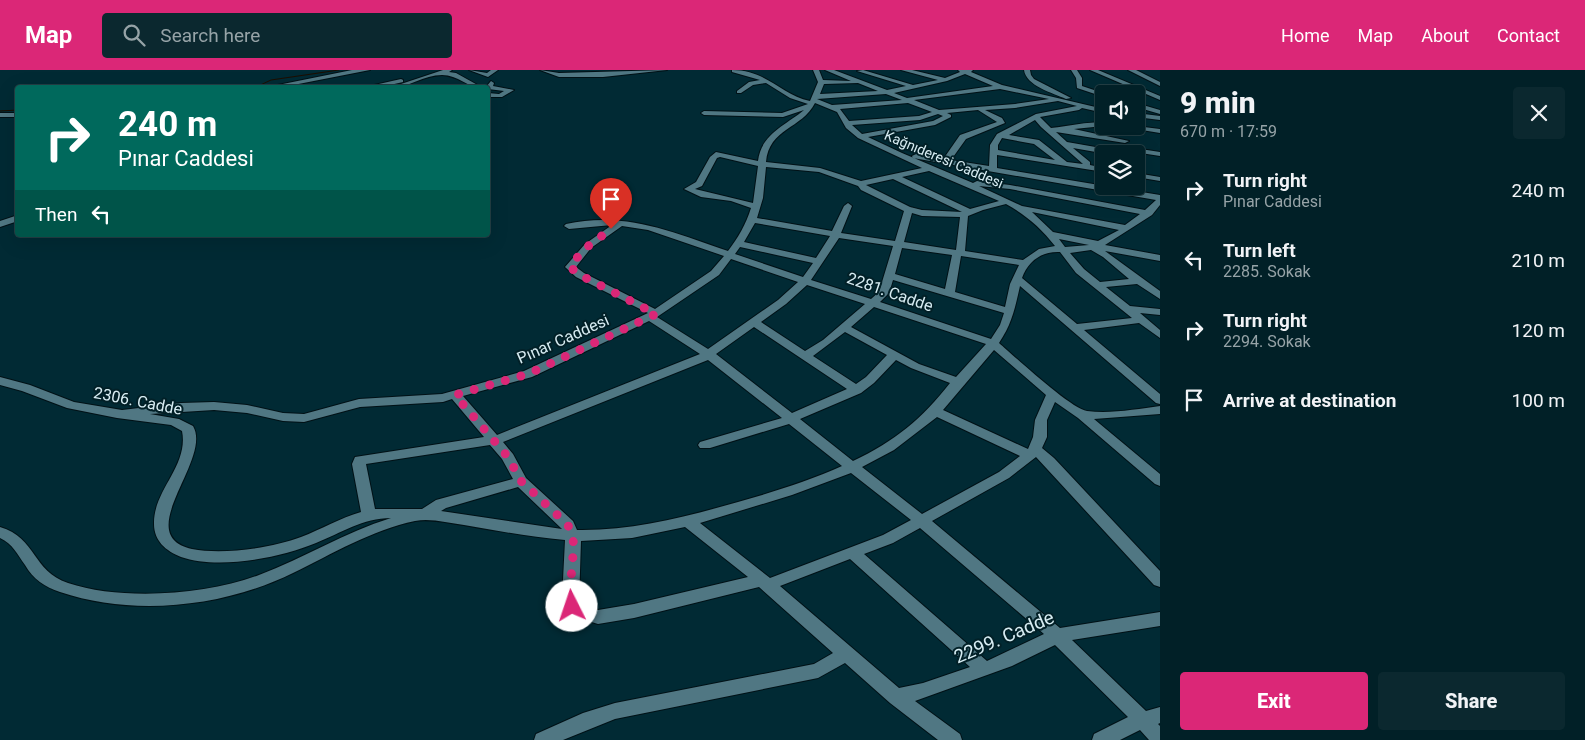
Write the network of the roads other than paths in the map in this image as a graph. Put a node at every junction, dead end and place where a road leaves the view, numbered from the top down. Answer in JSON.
{"nodes":[{"id":1,"x":367,"y":70,"type":"edge"},
{"id":2,"x":449,"y":70,"type":"edge"},
{"id":3,"x":472,"y":70,"type":"edge"},
{"id":4,"x":495,"y":70,"type":"edge"},
{"id":5,"x":543,"y":70,"type":"edge"},
{"id":6,"x":664,"y":70,"type":"edge"},
{"id":7,"x":816,"y":70,"type":"edge"},
{"id":8,"x":828,"y":70,"type":"edge"},
{"id":9,"x":861,"y":70,"type":"edge"},
{"id":10,"x":904,"y":70,"type":"edge"},
{"id":11,"x":1027,"y":70,"type":"edge"},
{"id":12,"x":1074,"y":70,"type":"edge"},
{"id":13,"x":1093,"y":70,"type":"edge"},
{"id":14,"x":1131,"y":70,"type":"edge"},
{"id":15,"x":734,"y":71,"type":"edge"},
{"id":16,"x":966,"y":71,"type":"edge"},
{"id":17,"x":434,"y":73,"type":"junction"},
{"id":18,"x":488,"y":75,"type":"junction"},
{"id":19,"x":850,"y":77,"type":"junction"},
{"id":20,"x":416,"y":79,"type":"junction"},
{"id":21,"x":466,"y":80,"type":"junction"},
{"id":22,"x":945,"y":80,"type":"junction"},
{"id":23,"x":768,"y":81,"type":"junction"},
{"id":24,"x":821,"y":82,"type":"junction"},
{"id":25,"x":492,"y":83,"type":"junction"},
{"id":26,"x":862,"y":83,"type":"junction"},
{"id":27,"x":1160,"y":84,"type":"edge"},
{"id":28,"x":281,"y":85,"type":"edge"},
{"id":29,"x":381,"y":85,"type":"edge"},
{"id":30,"x":400,"y":85,"type":"edge"},
{"id":31,"x":475,"y":85,"type":"edge"},
{"id":32,"x":490,"y":86,"type":"edge"},
{"id":33,"x":913,"y":87,"type":"junction"},
{"id":34,"x":1000,"y":87,"type":"junction"},
{"id":35,"x":490,"y":88,"type":"edge"},
{"id":36,"x":739,"y":92,"type":"dead end"},
{"id":37,"x":1095,"y":92,"type":"edge"},
{"id":38,"x":886,"y":93,"type":"junction"},
{"id":39,"x":490,"y":94,"type":"edge"},
{"id":40,"x":1160,"y":98,"type":"edge"},
{"id":41,"x":1056,"y":100,"type":"junction"},
{"id":42,"x":813,"y":101,"type":"junction"},
{"id":43,"x":906,"y":101,"type":"junction"},
{"id":44,"x":1072,"y":104,"type":"junction"},
{"id":45,"x":833,"y":107,"type":"junction"},
{"id":46,"x":1085,"y":107,"type":"junction"},
{"id":47,"x":1145,"y":107,"type":"edge"},
{"id":48,"x":979,"y":108,"type":"junction"},
{"id":49,"x":1095,"y":109,"type":"edge"},
{"id":50,"x":939,"y":112,"type":"junction"},
{"id":51,"x":1160,"y":112,"type":"edge"},
{"id":52,"x":704,"y":113,"type":"dead end"},
{"id":53,"x":0,"y":115,"type":"edge"},
{"id":54,"x":15,"y":115,"type":"edge"},
{"id":55,"x":783,"y":115,"type":"junction"},
{"id":56,"x":1036,"y":116,"type":"junction"},
{"id":57,"x":1145,"y":116,"type":"edge"},
{"id":58,"x":1160,"y":118,"type":"edge"},
{"id":59,"x":847,"y":123,"type":"junction"},
{"id":60,"x":1095,"y":124,"type":"edge"},
{"id":61,"x":785,"y":127,"type":"junction"},
{"id":62,"x":1145,"y":129,"type":"edge"},
{"id":63,"x":1050,"y":130,"type":"junction"},
{"id":64,"x":1061,"y":130,"type":"junction"},
{"id":65,"x":978,"y":131,"type":"junction"},
{"id":66,"x":1160,"y":131,"type":"edge"},
{"id":67,"x":861,"y":136,"type":"junction"},
{"id":68,"x":1000,"y":136,"type":"junction"},
{"id":69,"x":1066,"y":144,"type":"junction"},
{"id":70,"x":1111,"y":145,"type":"edge"},
{"id":71,"x":1090,"y":149,"type":"junction"},
{"id":72,"x":1095,"y":149,"type":"edge"},
{"id":73,"x":892,"y":152,"type":"junction"},
{"id":74,"x":994,"y":152,"type":"junction"},
{"id":75,"x":1145,"y":152,"type":"edge"},
{"id":76,"x":1160,"y":154,"type":"edge"},
{"id":77,"x":946,"y":161,"type":"junction"},
{"id":78,"x":1065,"y":163,"type":"junction"},
{"id":79,"x":761,"y":164,"type":"junction"},
{"id":80,"x":1087,"y":165,"type":"junction"},
{"id":81,"x":1095,"y":167,"type":"edge"},
{"id":82,"x":932,"y":168,"type":"junction"},
{"id":83,"x":993,"y":168,"type":"junction"},
{"id":84,"x":893,"y":176,"type":"junction"},
{"id":85,"x":1145,"y":176,"type":"edge"},
{"id":86,"x":959,"y":179,"type":"junction"},
{"id":87,"x":1160,"y":179,"type":"edge"},
{"id":88,"x":1077,"y":183,"type":"junction"},
{"id":89,"x":861,"y":184,"type":"junction"},
{"id":90,"x":1160,"y":199,"type":"edge"},
{"id":91,"x":1008,"y":201,"type":"junction"},
{"id":92,"x":848,"y":206,"type":"dead end"},
{"id":93,"x":756,"y":207,"type":"junction"},
{"id":94,"x":1019,"y":207,"type":"junction"},
{"id":95,"x":909,"y":210,"type":"junction"},
{"id":96,"x":966,"y":213,"type":"junction"},
{"id":97,"x":1149,"y":213,"type":"junction"},
{"id":98,"x":15,"y":219,"type":"edge"},
{"id":99,"x":752,"y":220,"type":"junction"},
{"id":100,"x":622,"y":222,"type":"junction"},
{"id":101,"x":0,"y":224,"type":"edge"},
{"id":102,"x":569,"y":226,"type":"dead end"},
{"id":103,"x":1125,"y":228,"type":"junction"},
{"id":104,"x":1050,"y":234,"type":"junction"},
{"id":105,"x":836,"y":235,"type":"junction"},
{"id":106,"x":738,"y":244,"type":"junction"},
{"id":107,"x":898,"y":244,"type":"junction"},
{"id":108,"x":1093,"y":247,"type":"junction"},
{"id":109,"x":1061,"y":248,"type":"junction"},
{"id":110,"x":959,"y":253,"type":"junction"},
{"id":111,"x":730,"y":255,"type":"junction"},
{"id":112,"x":1160,"y":258,"type":"edge"},
{"id":113,"x":1070,"y":260,"type":"junction"},
{"id":114,"x":819,"y":262,"type":"junction"},
{"id":115,"x":1025,"y":263,"type":"junction"},
{"id":116,"x":890,"y":276,"type":"junction"},
{"id":117,"x":1017,"y":279,"type":"junction"},
{"id":118,"x":805,"y":281,"type":"junction"},
{"id":119,"x":1139,"y":281,"type":"junction"},
{"id":120,"x":1096,"y":285,"type":"junction"},
{"id":121,"x":949,"y":294,"type":"junction"},
{"id":122,"x":1160,"y":296,"type":"edge"},
{"id":123,"x":873,"y":304,"type":"junction"},
{"id":124,"x":1126,"y":309,"type":"junction"},
{"id":125,"x":1010,"y":312,"type":"junction"},
{"id":126,"x":1160,"y":312,"type":"edge"},
{"id":127,"x":653,"y":315,"type":"junction"},
{"id":128,"x":1140,"y":320,"type":"junction"},
{"id":129,"x":754,"y":322,"type":"junction"},
{"id":130,"x":845,"y":328,"type":"junction"},
{"id":131,"x":1074,"y":328,"type":"junction"},
{"id":132,"x":1160,"y":335,"type":"edge"},
{"id":133,"x":993,"y":343,"type":"junction"},
{"id":134,"x":709,"y":355,"type":"junction"},
{"id":135,"x":894,"y":355,"type":"junction"},
{"id":136,"x":804,"y":356,"type":"junction"},
{"id":137,"x":0,"y":381,"type":"edge"},
{"id":138,"x":958,"y":382,"type":"junction"},
{"id":139,"x":857,"y":390,"type":"junction"},
{"id":140,"x":455,"y":395,"type":"junction"},
{"id":141,"x":1052,"y":395,"type":"junction"},
{"id":142,"x":1160,"y":400,"type":"edge"},
{"id":143,"x":1160,"y":410,"type":"edge"},
{"id":144,"x":935,"y":411,"type":"junction"},
{"id":145,"x":117,"y":414,"type":"junction"},
{"id":146,"x":1082,"y":415,"type":"junction"},
{"id":147,"x":791,"y":420,"type":"junction"},
{"id":148,"x":494,"y":439,"type":"junction"},
{"id":149,"x":705,"y":446,"type":"dead end"},
{"id":150,"x":1032,"y":452,"type":"junction"},
{"id":151,"x":852,"y":467,"type":"junction"},
{"id":152,"x":521,"y":481,"type":"junction"},
{"id":153,"x":1160,"y":481,"type":"edge"},
{"id":154,"x":423,"y":514,"type":"junction"},
{"id":155,"x":369,"y":515,"type":"junction"},
{"id":156,"x":922,"y":521,"type":"junction"},
{"id":157,"x":689,"y":522,"type":"junction"},
{"id":158,"x":0,"y":532,"type":"edge"},
{"id":159,"x":572,"y":535,"type":"junction"},
{"id":160,"x":853,"y":553,"type":"junction"},
{"id":161,"x":1160,"y":581,"type":"edge"},
{"id":162,"x":765,"y":582,"type":"junction"},
{"id":163,"x":1160,"y":619,"type":"edge"},
{"id":164,"x":1056,"y":636,"type":"junction"},
{"id":165,"x":847,"y":653,"type":"junction"},
{"id":166,"x":984,"y":669,"type":"junction"},
{"id":167,"x":896,"y":697,"type":"junction"},
{"id":168,"x":1151,"y":718,"type":"edge"},
{"id":169,"x":1160,"y":739,"type":"edge"},
{"id":170,"x":543,"y":740,"type":"edge"},
{"id":171,"x":953,"y":740,"type":"edge"},
{"id":172,"x":1101,"y":740,"type":"edge"}],
"edges":[{"from":1,"to":28,"type":"street"},
{"from":2,"to":17,"type":"street"},
{"from":3,"to":18,"type":"street"},
{"from":4,"to":18,"type":"street"},
{"from":5,"to":6,"type":"street"},
{"from":7,"to":24,"type":"street"},
{"from":8,"to":19,"type":"street"},
{"from":9,"to":19,"type":"street"},
{"from":9,"to":33,"type":"street"},
{"from":10,"to":22,"type":"street"},
{"from":11,"to":44,"type":"street"},
{"from":12,"to":37,"type":"street"},
{"from":13,"to":40,"type":"street"},
{"from":14,"to":27,"type":"street"},
{"from":15,"to":23,"type":"street","name":"Kağnıderesi Caddesi"},
{"from":16,"to":22,"type":"street"},
{"from":16,"to":34,"type":"street"},
{"from":17,"to":20,"type":"street"},
{"from":17,"to":21,"type":"street"},
{"from":18,"to":25,"type":"street"},
{"from":19,"to":26,"type":"street"},
{"from":20,"to":29,"type":"street"},
{"from":20,"to":30,"type":"street"},
{"from":21,"to":25,"type":"street"},
{"from":21,"to":31,"type":"street"},
{"from":22,"to":33,"type":"street"},
{"from":23,"to":36,"type":"street"},
{"from":23,"to":42,"type":"street","name":"Kağnıderesi Caddesi"},
{"from":24,"to":26,"type":"street"},
{"from":24,"to":42,"type":"street"},
{"from":25,"to":32,"type":"street"},
{"from":26,"to":38,"type":"street"},
{"from":33,"to":38,"type":"street"},
{"from":34,"to":41,"type":"street"},
{"from":34,"to":43,"type":"street"},
{"from":35,"to":39,"type":"street"},
{"from":38,"to":42,"type":"street"},
{"from":38,"to":43,"type":"street"},
{"from":41,"to":44,"type":"street"},
{"from":41,"to":48,"type":"street"},
{"from":42,"to":45,"type":"street","name":"Kağnıderesi Caddesi"},
{"from":42,"to":55,"type":"street"},
{"from":42,"to":61,"type":"street","name":"Pınar Caddesi"},
{"from":43,"to":45,"type":"street"},
{"from":43,"to":50,"type":"street"},
{"from":44,"to":46,"type":"street"},
{"from":45,"to":59,"type":"street","name":"Kağnıderesi Caddesi"},
{"from":46,"to":49,"type":"street"},
{"from":46,"to":56,"type":"street"},
{"from":47,"to":51,"type":"street"},
{"from":48,"to":50,"type":"street"},
{"from":48,"to":65,"type":"street"},
{"from":50,"to":59,"type":"street"},
{"from":50,"to":67,"type":"street"},
{"from":52,"to":55,"type":"street"},
{"from":53,"to":54,"type":"street"},
{"from":55,"to":61,"type":"street"},
{"from":56,"to":63,"type":"street"},
{"from":56,"to":68,"type":"street"},
{"from":57,"to":58,"type":"street"},
{"from":59,"to":67,"type":"street","name":"Kağnıderesi Caddesi"},
{"from":60,"to":64,"type":"street"},
{"from":61,"to":79,"type":"street","name":"Pınar Caddesi"},
{"from":62,"to":66,"type":"street"},
{"from":63,"to":64,"type":"street"},
{"from":63,"to":69,"type":"street"},
{"from":64,"to":70,"type":"street"},
{"from":65,"to":68,"type":"street"},
{"from":65,"to":77,"type":"street"},
{"from":67,"to":73,"type":"street","name":"Kağnıderesi Caddesi"},
{"from":68,"to":74,"type":"street"},
{"from":68,"to":78,"type":"street"},
{"from":69,"to":71,"type":"street"},
{"from":69,"to":80,"type":"street"},
{"from":71,"to":72,"type":"street"},
{"from":71,"to":80,"type":"street"},
{"from":73,"to":77,"type":"street"},
{"from":73,"to":82,"type":"street","name":"Kağnıderesi Caddesi"},
{"from":74,"to":78,"type":"street"},
{"from":74,"to":83,"type":"street"},
{"from":75,"to":76,"type":"street"},
{"from":77,"to":83,"type":"street"},
{"from":78,"to":80,"type":"street"},
{"from":79,"to":89,"type":"street"},
{"from":79,"to":93,"type":"street","name":"Pınar Caddesi"},
{"from":79,"to":93,"type":"street"},
{"from":80,"to":81,"type":"street"},
{"from":80,"to":88,"type":"street"},
{"from":82,"to":84,"type":"street"},
{"from":82,"to":86,"type":"street","name":"Kağnıderesi Caddesi"},
{"from":83,"to":88,"type":"street"},
{"from":84,"to":89,"type":"street"},
{"from":84,"to":96,"type":"street"},
{"from":85,"to":87,"type":"street"},
{"from":86,"to":91,"type":"street","name":"Kağnıderesi Caddesi"},
{"from":86,"to":97,"type":"street"},
{"from":88,"to":90,"type":"street"},
{"from":89,"to":95,"type":"street"},
{"from":90,"to":97,"type":"street"},
{"from":91,"to":94,"type":"street","name":"Kağnıderesi Caddesi"},
{"from":91,"to":96,"type":"street"},
{"from":92,"to":105,"type":"street"},
{"from":93,"to":99,"type":"street","name":"Pınar Caddesi"},
{"from":94,"to":103,"type":"street"},
{"from":94,"to":104,"type":"street","name":"Kağnıderesi Caddesi"},
{"from":95,"to":96,"type":"street"},
{"from":95,"to":107,"type":"street"},
{"from":96,"to":110,"type":"street"},
{"from":97,"to":103,"type":"street"},
{"from":98,"to":101,"type":"street"},
{"from":99,"to":105,"type":"street"},
{"from":99,"to":106,"type":"street","name":"Pınar Caddesi"},
{"from":100,"to":102,"type":"street","name":"2281. Cadde"},
{"from":100,"to":111,"type":"street","name":"2281. Cadde"},
{"from":100,"to":127,"type":"street"},
{"from":103,"to":108,"type":"street"},
{"from":104,"to":108,"type":"street"},
{"from":104,"to":109,"type":"street","name":"Kağnıderesi Caddesi"},
{"from":105,"to":107,"type":"street"},
{"from":105,"to":114,"type":"street"},
{"from":106,"to":111,"type":"street","name":"Pınar Caddesi"},
{"from":106,"to":114,"type":"street"},
{"from":107,"to":110,"type":"street"},
{"from":107,"to":116,"type":"street"},
{"from":108,"to":109,"type":"street"},
{"from":108,"to":112,"type":"street"},
{"from":108,"to":113,"type":"street"},
{"from":108,"to":119,"type":"street"},
{"from":109,"to":113,"type":"street","name":"Kağnıderesi Caddesi"},
{"from":109,"to":115,"type":"street"},
{"from":110,"to":115,"type":"street"},
{"from":110,"to":121,"type":"street"},
{"from":111,"to":118,"type":"street","name":"2281. Cadde"},
{"from":111,"to":127,"type":"street","name":"Pınar Caddesi"},
{"from":113,"to":120,"type":"street","name":"Kağnıderesi Caddesi"},
{"from":114,"to":118,"type":"street"},
{"from":115,"to":117,"type":"street","name":"2306. Cadde"},
{"from":116,"to":121,"type":"street"},
{"from":116,"to":123,"type":"street"},
{"from":117,"to":125,"type":"street","name":"2306. Cadde"},
{"from":117,"to":131,"type":"street"},
{"from":118,"to":123,"type":"street","name":"2281. Cadde"},
{"from":118,"to":129,"type":"street"},
{"from":119,"to":120,"type":"street"},
{"from":119,"to":122,"type":"street"},
{"from":120,"to":124,"type":"street","name":"Kağnıderesi Caddesi"},
{"from":121,"to":125,"type":"street"},
{"from":123,"to":130,"type":"street"},
{"from":123,"to":133,"type":"street","name":"2281. Cadde"},
{"from":124,"to":126,"type":"street"},
{"from":124,"to":128,"type":"street","name":"Kağnıderesi Caddesi"},
{"from":125,"to":133,"type":"street","name":"2306. Cadde"},
{"from":127,"to":134,"type":"street"},
{"from":127,"to":140,"type":"street","name":"Pınar Caddesi"},
{"from":128,"to":131,"type":"street"},
{"from":128,"to":132,"type":"street","name":"Kağnıderesi Caddesi"},
{"from":129,"to":134,"type":"street"},
{"from":129,"to":136,"type":"street"},
{"from":130,"to":135,"type":"street"},
{"from":130,"to":136,"type":"street"},
{"from":131,"to":142,"type":"street"},
{"from":133,"to":138,"type":"street","name":"2306. Cadde"},
{"from":133,"to":141,"type":"street","name":"2281. Cadde"},
{"from":134,"to":147,"type":"street"},
{"from":134,"to":148,"type":"street"},
{"from":135,"to":138,"type":"street"},
{"from":135,"to":139,"type":"street"},
{"from":136,"to":139,"type":"street"},
{"from":137,"to":145,"type":"street","name":"2306. Cadde"},
{"from":138,"to":144,"type":"street","name":"2306. Cadde"},
{"from":139,"to":147,"type":"street"},
{"from":140,"to":145,"type":"street","name":"Pınar Caddesi"},
{"from":140,"to":148,"type":"street"},
{"from":141,"to":146,"type":"street","name":"2281. Cadde"},
{"from":141,"to":150,"type":"street"},
{"from":143,"to":146,"type":"street"},
{"from":144,"to":150,"type":"street"},
{"from":144,"to":151,"type":"street","name":"2306. Cadde"},
{"from":145,"to":155,"type":"street","name":"2306. Cadde"},
{"from":146,"to":153,"type":"street","name":"2281. Cadde"},
{"from":147,"to":149,"type":"street"},
{"from":147,"to":151,"type":"street"},
{"from":148,"to":152,"type":"street"},
{"from":148,"to":155,"type":"street"},
{"from":150,"to":156,"type":"street"},
{"from":150,"to":161,"type":"street"},
{"from":151,"to":156,"type":"street"},
{"from":151,"to":157,"type":"street","name":"2306. Cadde"},
{"from":152,"to":154,"type":"street"},
{"from":152,"to":159,"type":"street"},
{"from":154,"to":155,"type":"street","name":"2306. Cadde"},
{"from":154,"to":158,"type":"street"},
{"from":154,"to":159,"type":"street","name":"2306. Cadde"},
{"from":156,"to":160,"type":"street"},
{"from":156,"to":164,"type":"street"},
{"from":157,"to":159,"type":"street","name":"2306. Cadde"},
{"from":157,"to":162,"type":"street"},
{"from":159,"to":162,"type":"street"},
{"from":160,"to":162,"type":"street"},
{"from":160,"to":166,"type":"street"},
{"from":162,"to":165,"type":"street"},
{"from":163,"to":164,"type":"street","name":"2299. Cadde"},
{"from":164,"to":166,"type":"street","name":"2299. Cadde"},
{"from":164,"to":168,"type":"street"},
{"from":165,"to":167,"type":"street"},
{"from":165,"to":170,"type":"street"},
{"from":166,"to":167,"type":"street","name":"2299. Cadde"},
{"from":167,"to":171,"type":"street"},
{"from":168,"to":169,"type":"street"},
{"from":168,"to":172,"type":"street"}]}
